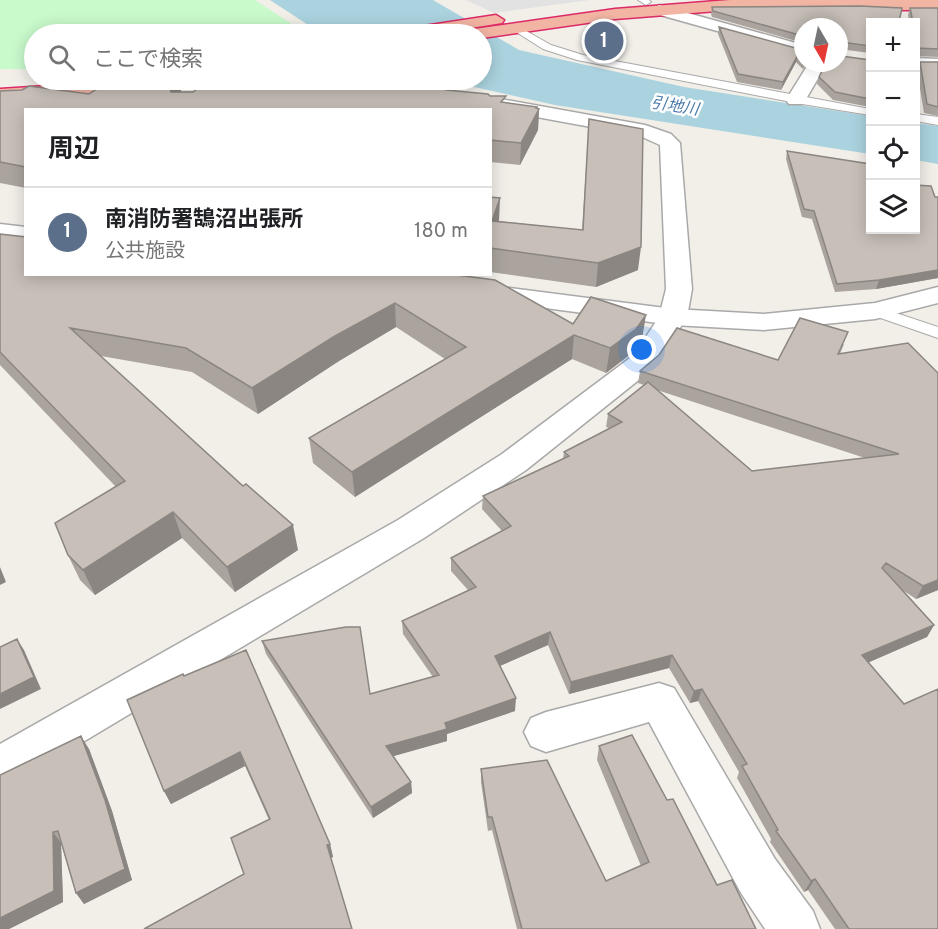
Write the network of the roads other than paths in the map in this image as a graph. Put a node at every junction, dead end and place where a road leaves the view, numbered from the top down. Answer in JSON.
{"nodes":[{"id":1,"x":654,"y":3,"type":"edge"},
{"id":2,"x":938,"y":5,"type":"edge"},
{"id":3,"x":492,"y":25,"type":"edge"},
{"id":4,"x":516,"y":28,"type":"junction"},
{"id":5,"x":492,"y":32,"type":"edge"},
{"id":6,"x":794,"y":47,"type":"edge"},
{"id":7,"x":920,"y":63,"type":"edge"},
{"id":8,"x":938,"y":64,"type":"edge"},
{"id":9,"x":813,"y":72,"type":"edge"},
{"id":10,"x":24,"y":81,"type":"edge"},
{"id":11,"x":0,"y":82,"type":"edge"},
{"id":12,"x":85,"y":90,"type":"edge"},
{"id":13,"x":0,"y":95,"type":"edge"},
{"id":14,"x":796,"y":100,"type":"junction"},
{"id":15,"x":485,"y":105,"type":"edge"},
{"id":16,"x":866,"y":111,"type":"edge"},
{"id":17,"x":920,"y":119,"type":"edge"},
{"id":18,"x":938,"y":121,"type":"edge"},
{"id":19,"x":456,"y":289,"type":"edge"},
{"id":20,"x":938,"y":295,"type":"edge"},
{"id":21,"x":875,"y":311,"type":"junction"},
{"id":22,"x":673,"y":317,"type":"junction"},
{"id":23,"x":938,"y":333,"type":"edge"},
{"id":24,"x":546,"y":732,"type":"dead end"},
{"id":25,"x":0,"y":767,"type":"edge"},
{"id":26,"x":795,"y":929,"type":"edge"}],
"edges":[{"from":1,"to":2,"type":"highway"},
{"from":1,"to":3,"type":"highway"},
{"from":1,"to":4,"type":"highway"},
{"from":1,"to":6,"type":"street"},
{"from":4,"to":5,"type":"highway"},
{"from":4,"to":14,"type":"lane"},
{"from":7,"to":8,"type":"street"},
{"from":9,"to":14,"type":"street"},
{"from":10,"to":11,"type":"highway"},
{"from":12,"to":13,"type":"highway"},
{"from":14,"to":16,"type":"lane"},
{"from":15,"to":22,"type":"street"},
{"from":17,"to":18,"type":"lane"},
{"from":19,"to":22,"type":"street"},
{"from":20,"to":21,"type":"street"},
{"from":21,"to":22,"type":"street"},
{"from":21,"to":23,"type":"lane"},
{"from":22,"to":25,"type":"street"},
{"from":24,"to":26,"type":"street"}]}
